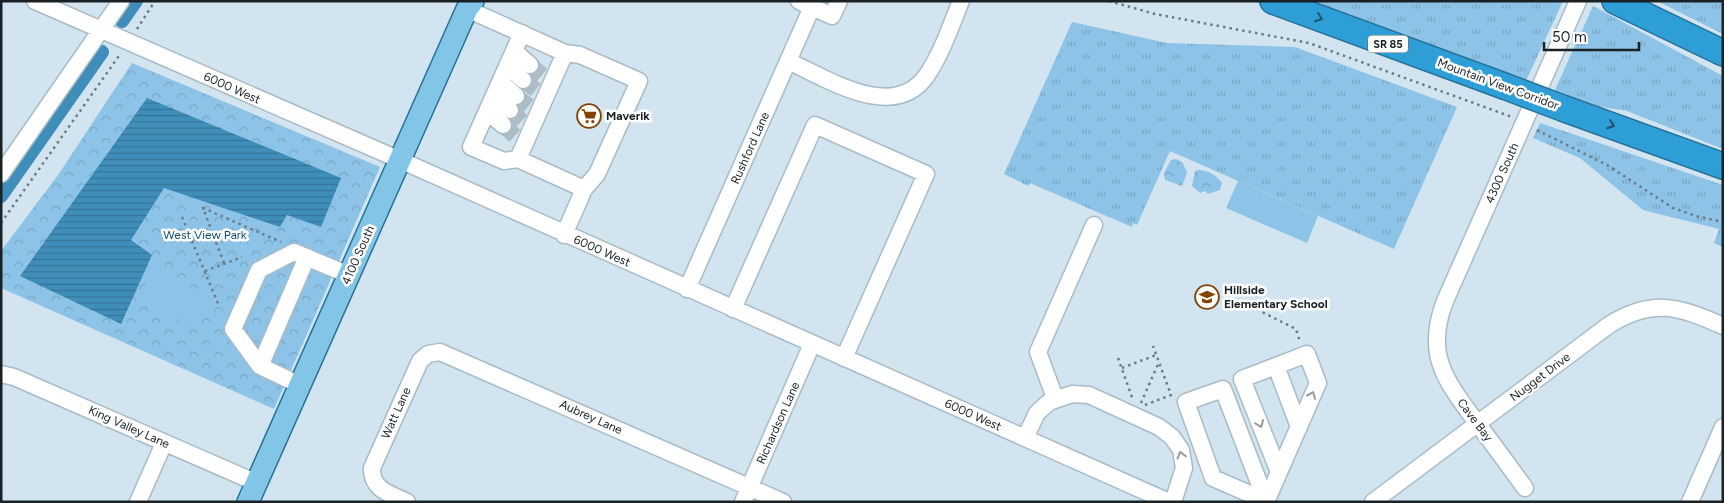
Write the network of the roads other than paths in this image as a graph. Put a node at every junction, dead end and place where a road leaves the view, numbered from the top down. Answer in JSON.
{"nodes":[{"id":1,"x":35,"y":1,"type":"edge"},
{"id":2,"x":121,"y":1,"type":"edge"},
{"id":3,"x":961,"y":1,"type":"edge"},
{"id":4,"x":1273,"y":1,"type":"edge"},
{"id":5,"x":1578,"y":1,"type":"edge"},
{"id":6,"x":1616,"y":1,"type":"edge"},
{"id":7,"x":469,"y":4,"type":"edge"},
{"id":8,"x":805,"y":4,"type":"edge"},
{"id":9,"x":836,"y":9,"type":"edge"},
{"id":10,"x":100,"y":30,"type":"junction"},
{"id":11,"x":522,"y":34,"type":"junction"},
{"id":12,"x":565,"y":53,"type":"junction"},
{"id":13,"x":1723,"y":54,"type":"edge"},
{"id":14,"x":510,"y":58,"type":"junction"},
{"id":15,"x":788,"y":61,"type":"junction"},
{"id":16,"x":538,"y":82,"type":"junction"},
{"id":17,"x":497,"y":89,"type":"junction"},
{"id":18,"x":513,"y":103,"type":"tunnel mouth"},
{"id":19,"x":487,"y":111,"type":"junction"},
{"id":20,"x":503,"y":125,"type":"tunnel mouth"},
{"id":21,"x":518,"y":159,"type":"junction"},
{"id":22,"x":400,"y":160,"type":"junction"},
{"id":23,"x":1723,"y":166,"type":"edge"},
{"id":24,"x":1,"y":174,"type":"edge"},
{"id":25,"x":584,"y":189,"type":"junction"},
{"id":26,"x":1094,"y":225,"type":"dead end"},
{"id":27,"x":564,"y":235,"type":"junction"},
{"id":28,"x":307,"y":257,"type":"junction"},
{"id":29,"x":349,"y":275,"type":"junction"},
{"id":30,"x":687,"y":289,"type":"junction"},
{"id":31,"x":733,"y":309,"type":"junction"},
{"id":32,"x":1723,"y":326,"type":"edge"},
{"id":33,"x":812,"y":344,"type":"junction"},
{"id":34,"x":1436,"y":348,"type":"joint"},
{"id":35,"x":432,"y":352,"type":"joint"},
{"id":36,"x":844,"y":358,"type":"junction"},
{"id":37,"x":260,"y":366,"type":"junction"},
{"id":38,"x":1276,"y":366,"type":"junction"},
{"id":39,"x":1,"y":374,"type":"edge"},
{"id":40,"x":300,"y":385,"type":"junction"},
{"id":41,"x":1055,"y":398,"type":"junction"},
{"id":42,"x":1478,"y":424,"type":"junction"},
{"id":43,"x":1298,"y":427,"type":"junction"},
{"id":44,"x":1723,"y":427,"type":"edge"},
{"id":45,"x":1025,"y":438,"type":"junction"},
{"id":46,"x":164,"y":442,"type":"junction"},
{"id":47,"x":1279,"y":472,"type":"junction"},
{"id":48,"x":1525,"y":488,"type":"dead end"},
{"id":49,"x":252,"y":492,"type":"edge"},
{"id":50,"x":746,"y":494,"type":"edge"},
{"id":51,"x":1266,"y":501,"type":"edge"},
{"id":52,"x":138,"y":502,"type":"edge"},
{"id":53,"x":408,"y":502,"type":"edge"},
{"id":54,"x":782,"y":502,"type":"edge"},
{"id":55,"x":1171,"y":502,"type":"edge"},
{"id":56,"x":1374,"y":502,"type":"edge"},
{"id":57,"x":1690,"y":502,"type":"edge"}],
"edges":[{"from":1,"to":10,"type":"street","name":"6000 West"},
{"from":2,"to":10,"type":"street"},
{"from":3,"to":15,"type":"street"},
{"from":4,"to":23,"type":"highway","name":"Mountain View Corridor","number":"SR 85","one_way":true,"bridge":true},
{"from":5,"to":34,"type":"street","name":"4300 South"},
{"from":6,"to":13,"type":"highway"},
{"from":7,"to":11,"type":"street"},
{"from":7,"to":22,"type":"main road","name":"4100 South"},
{"from":8,"to":9,"type":"street"},
{"from":8,"to":15,"type":"street","name":"Rushford Lane"},
{"from":10,"to":22,"type":"street","name":"6000 West"},
{"from":10,"to":24,"type":"street"},
{"from":11,"to":12,"type":"street"},
{"from":11,"to":14,"type":"street"},
{"from":12,"to":16,"type":"street"},
{"from":12,"to":25,"type":"street"},
{"from":14,"to":16,"type":"street"},
{"from":14,"to":17,"type":"street"},
{"from":15,"to":30,"type":"street","name":"Rushford Lane"},
{"from":16,"to":21,"type":"street"},
{"from":17,"to":18,"type":"street"},
{"from":17,"to":19,"type":"street"},
{"from":19,"to":20,"type":"street"},
{"from":19,"to":21,"type":"street"},
{"from":21,"to":25,"type":"street"},
{"from":22,"to":27,"type":"street","name":"6000 West"},
{"from":22,"to":29,"type":"main road","name":"4100 South"},
{"from":25,"to":27,"type":"street"},
{"from":26,"to":41,"type":"street"},
{"from":27,"to":30,"type":"street","name":"6000 West"},
{"from":28,"to":29,"type":"street"},
{"from":28,"to":37,"type":"street"},
{"from":28,"to":37,"type":"street"},
{"from":29,"to":40,"type":"main road","name":"4100 South"},
{"from":30,"to":31,"type":"street","name":"6000 West"},
{"from":31,"to":33,"type":"street","name":"6000 West"},
{"from":31,"to":36,"type":"street"},
{"from":32,"to":42,"type":"street","name":"Nugget Drive"},
{"from":33,"to":36,"type":"street","name":"6000 West"},
{"from":33,"to":50,"type":"street","name":"Richardson Lane"},
{"from":34,"to":42,"type":"street","name":"Cave Bay"},
{"from":35,"to":50,"type":"street","name":"Aubrey Lane"},
{"from":35,"to":53,"type":"street","name":"Watt Lane"},
{"from":36,"to":45,"type":"street","name":"6000 West"},
{"from":37,"to":40,"type":"street"},
{"from":38,"to":43,"type":"street"},
{"from":43,"to":38,"type":"street","one_way":true},
{"from":38,"to":47,"type":"street","one_way":true},
{"from":39,"to":46,"type":"street","name":"King Valley Lane"},
{"from":40,"to":49,"type":"main road","name":"4100 South"},
{"from":41,"to":45,"type":"street"},
{"from":55,"to":41,"type":"street","one_way":true},
{"from":42,"to":48,"type":"street","name":"Cave Bay"},
{"from":42,"to":56,"type":"street","name":"Nugget Drive"},
{"from":43,"to":47,"type":"street"},
{"from":44,"to":57,"type":"street"},
{"from":45,"to":55,"type":"street","name":"6000 West"},
{"from":46,"to":49,"type":"street","name":"King Valley Lane"},
{"from":46,"to":52,"type":"street"},
{"from":47,"to":51,"type":"street"},
{"from":50,"to":54,"type":"street","name":"Aubrey Lane"},
{"from":51,"to":51,"type":"street"}]}
